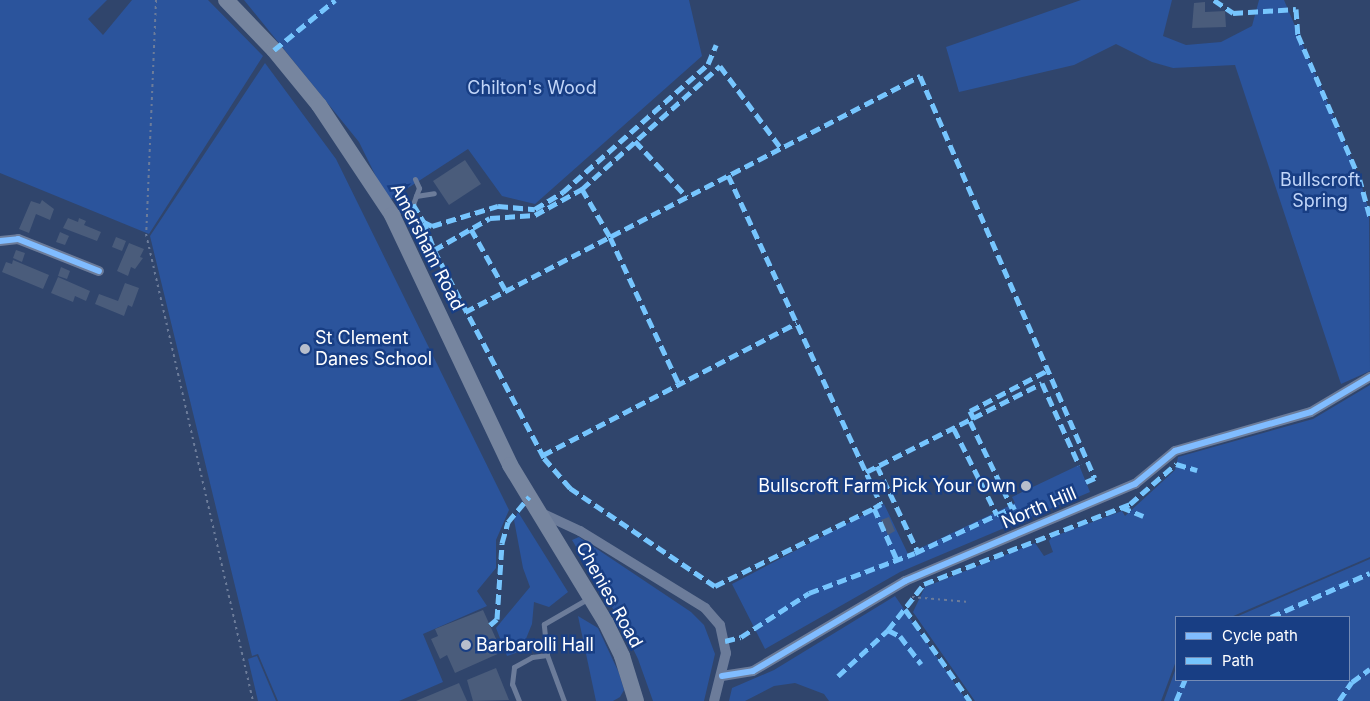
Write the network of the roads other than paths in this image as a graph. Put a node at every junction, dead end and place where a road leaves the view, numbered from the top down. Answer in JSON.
{"nodes":[{"id":1,"x":226,"y":0,"type":"edge"},
{"id":2,"x":415,"y":179,"type":"dead end"},
{"id":3,"x":434,"y":193,"type":"dead end"},
{"id":4,"x":416,"y":196,"type":"junction"},
{"id":5,"x":392,"y":215,"type":"junction"},
{"id":6,"x":0,"y":241,"type":"edge"},
{"id":7,"x":98,"y":271,"type":"dead end"},
{"id":8,"x":1370,"y":377,"type":"edge"},
{"id":9,"x":538,"y":512,"type":"junction"},
{"id":10,"x":589,"y":597,"type":"junction"},
{"id":11,"x":547,"y":655,"type":"junction"},
{"id":12,"x":722,"y":676,"type":"junction"},
{"id":13,"x":634,"y":700,"type":"edge"},
{"id":14,"x":519,"y":701,"type":"edge"},
{"id":15,"x":564,"y":701,"type":"edge"},
{"id":16,"x":714,"y":701,"type":"edge"}],
"edges":[{"from":1,"to":5,"type":"main road","name":"Amersham Road"},
{"from":2,"to":4,"type":"lane"},
{"from":3,"to":4,"type":"lane"},
{"from":4,"to":5,"type":"lane"},
{"from":5,"to":9,"type":"main road","name":"Amersham Road"},
{"from":6,"to":7,"type":"street"},
{"from":8,"to":12,"type":"street","name":"North Hill"},
{"from":9,"to":10,"type":"main road","name":"Chenies Road"},
{"from":9,"to":12,"type":"street"},
{"from":10,"to":11,"type":"lane"},
{"from":10,"to":13,"type":"main road","name":"Chenies Road"},
{"from":11,"to":14,"type":"lane"},
{"from":11,"to":15,"type":"lane"},
{"from":12,"to":16,"type":"street"}]}
